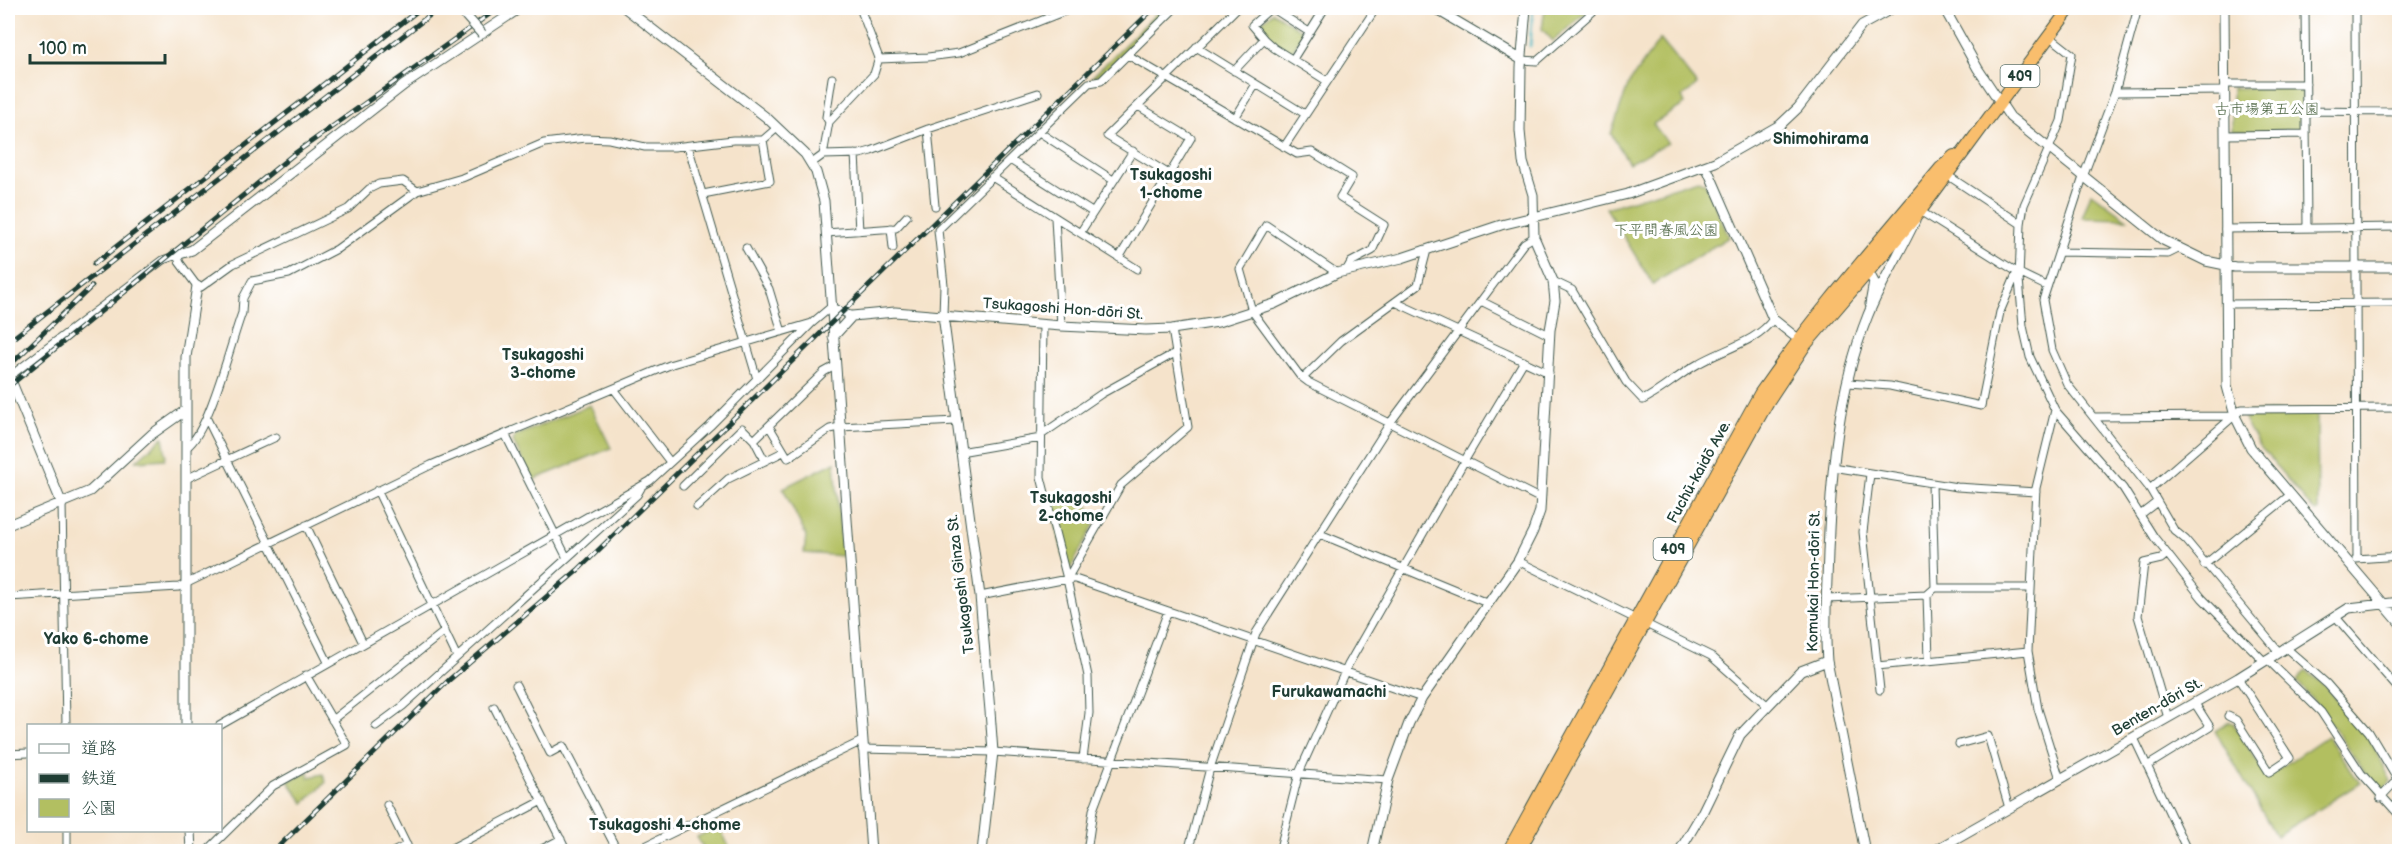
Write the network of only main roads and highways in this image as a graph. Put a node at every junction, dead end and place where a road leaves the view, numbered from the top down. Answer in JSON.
{"nodes":[{"id":1,"x":2070,"y":8,"type":"edge"},
{"id":2,"x":1968,"y":144,"type":"junction"},
{"id":3,"x":1865,"y":265,"type":"junction"},
{"id":4,"x":1639,"y":622,"type":"junction"},
{"id":5,"x":1508,"y":852,"type":"edge"},
{"id":6,"x":1518,"y":852,"type":"edge"}],
"edges":[{"from":1,"to":2,"type":"highway","name":"Fuchū-kaidō Ave.","number":"409"},
{"from":2,"to":3,"type":"highway","name":"Fuchū-kaidō Ave.","number":"409"},
{"from":2,"to":3,"type":"highway","name":"Fuchū-kaidō Ave.","number":"409"},
{"from":3,"to":4,"type":"highway","name":"Fuchū-kaidō Ave.","number":"409"},
{"from":3,"to":4,"type":"highway","name":"Fuchū-kaidō Ave.","number":"409"},
{"from":4,"to":5,"type":"highway","name":"Fuchū-kaidō Ave.","number":"409"},
{"from":4,"to":6,"type":"highway","name":"Fuchū-kaidō Ave.","number":"409"}]}
